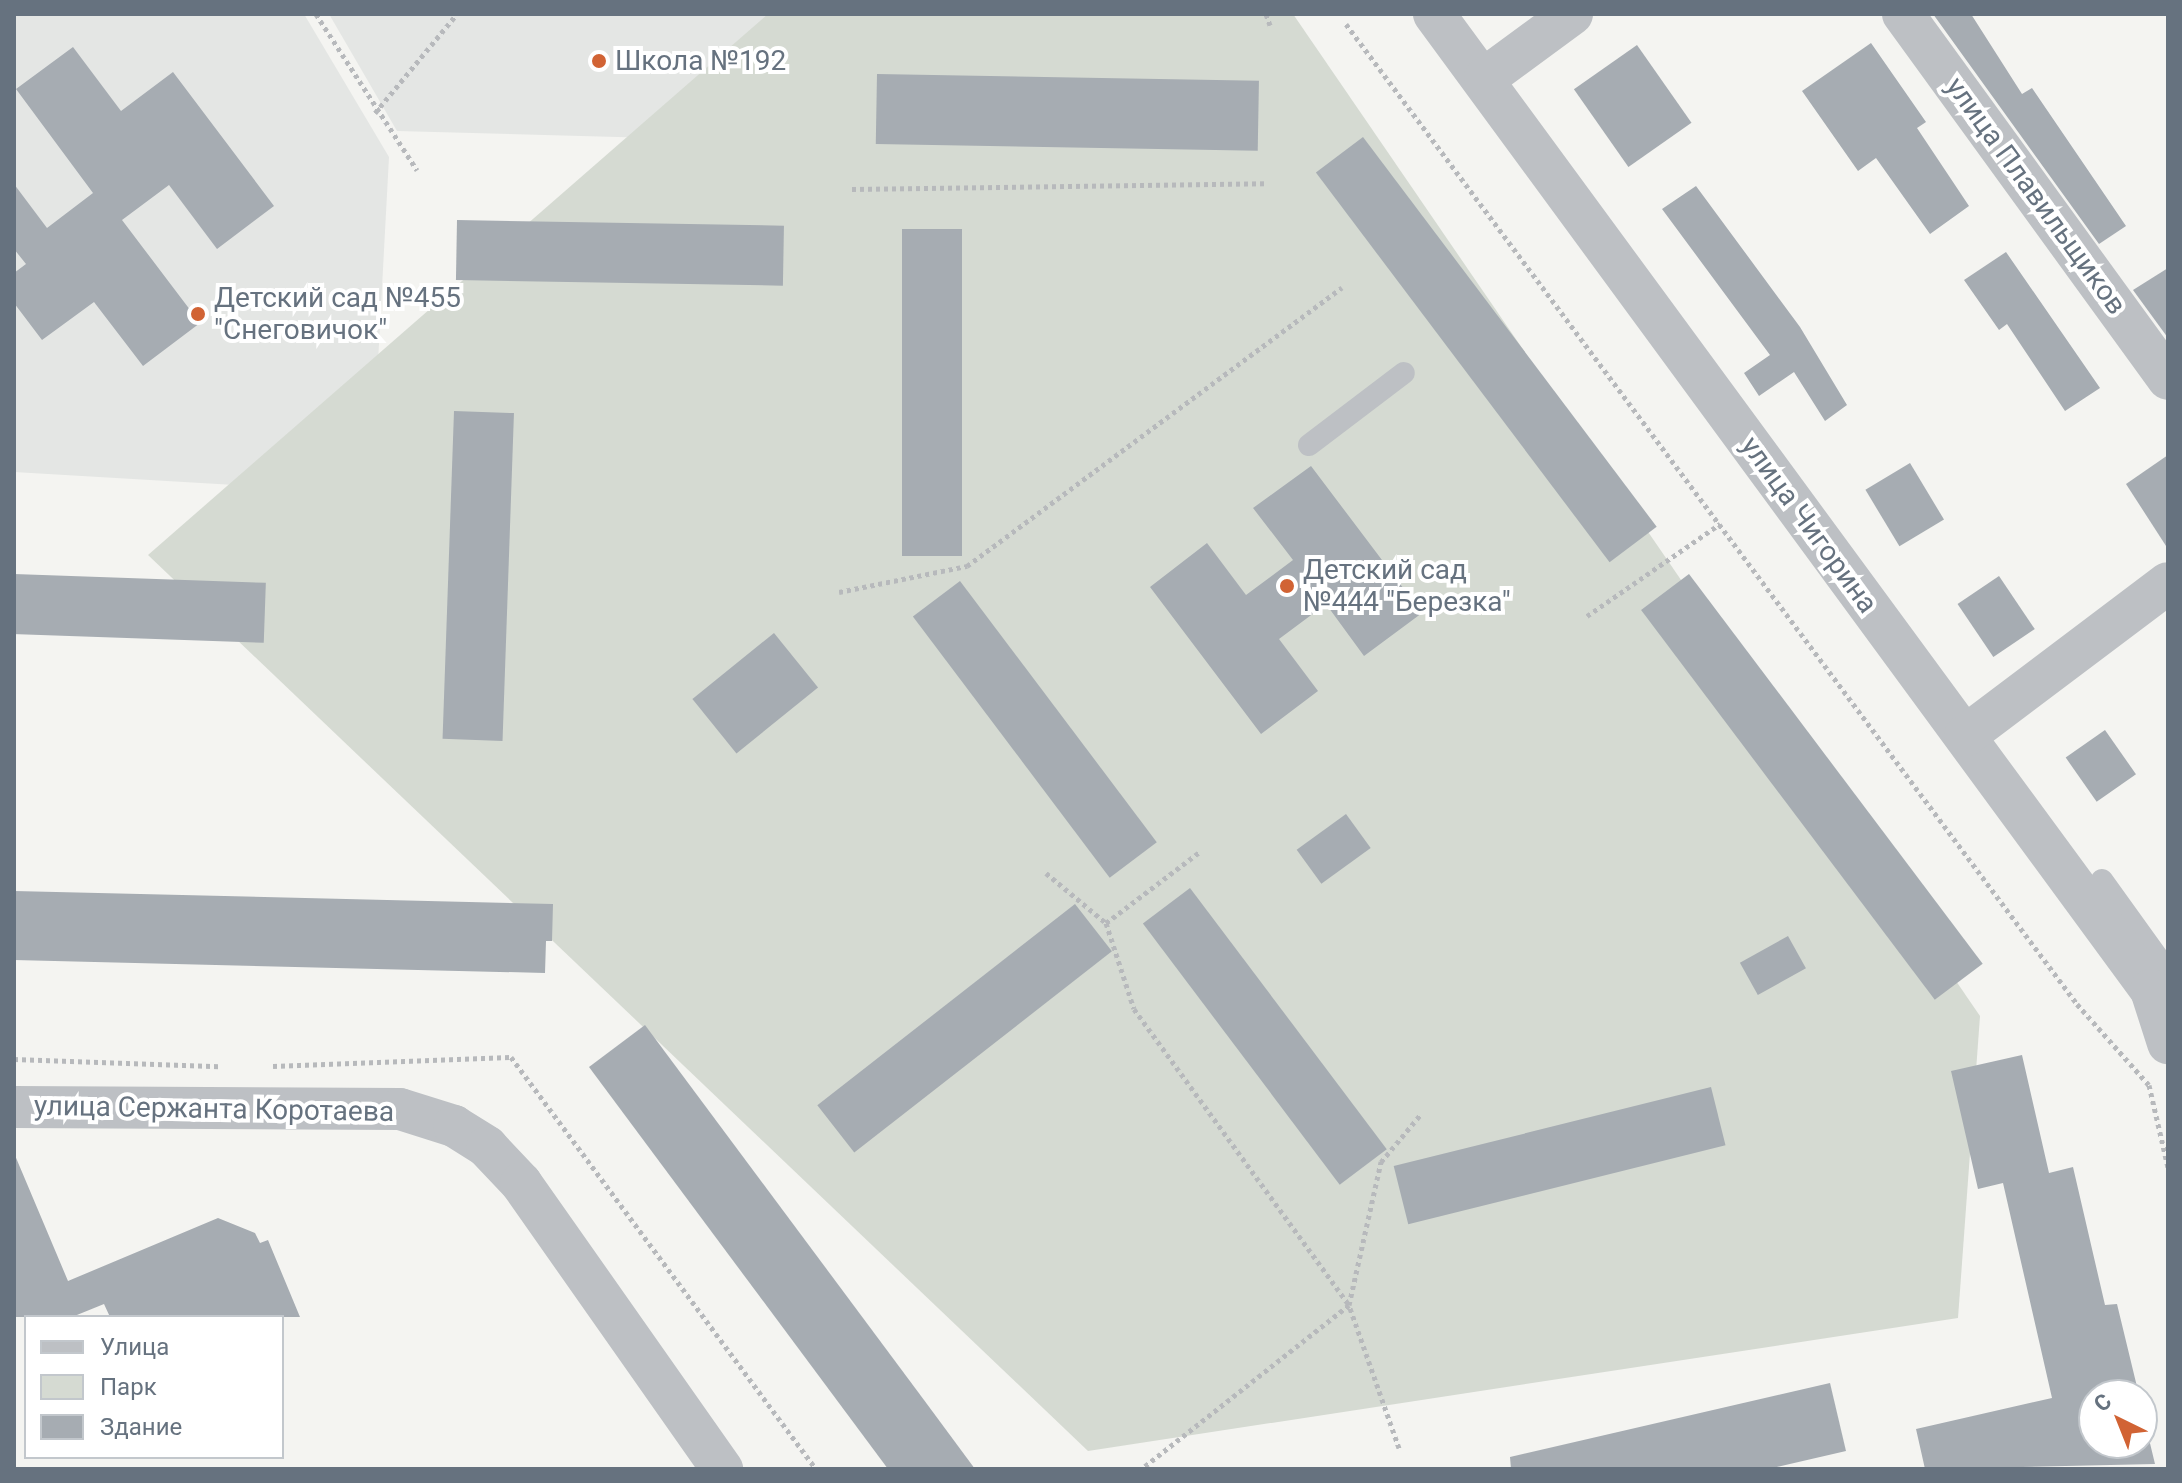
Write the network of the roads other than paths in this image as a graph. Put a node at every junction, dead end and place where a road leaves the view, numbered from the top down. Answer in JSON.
{"nodes":[{"id":1,"x":1434,"y":14,"type":"edge"},
{"id":2,"x":1572,"y":14,"type":"edge"},
{"id":3,"x":1903,"y":14,"type":"edge"},
{"id":4,"x":1485,"y":78,"type":"junction"},
{"id":5,"x":1404,"y":373,"type":"dead end"},
{"id":6,"x":2168,"y":379,"type":"edge"},
{"id":7,"x":1309,"y":445,"type":"dead end"},
{"id":8,"x":2168,"y":583,"type":"edge"},
{"id":9,"x":1965,"y":736,"type":"junction"},
{"id":10,"x":2102,"y":880,"type":"dead end"},
{"id":11,"x":2168,"y":972,"type":"edge"},
{"id":12,"x":2168,"y":1043,"type":"edge"},
{"id":13,"x":14,"y":1107,"type":"edge"},
{"id":14,"x":722,"y":1469,"type":"edge"}],
"edges":[{"from":1,"to":4,"type":"street","name":"улица Чигорина"},
{"from":2,"to":4,"type":"street"},
{"from":3,"to":6,"type":"street","name":"улица Плавильщиков"},
{"from":4,"to":9,"type":"street","name":"улица Чигорина"},
{"from":5,"to":7,"type":"lane"},
{"from":8,"to":9,"type":"street"},
{"from":9,"to":12,"type":"street","name":"улица Чигорина"},
{"from":10,"to":11,"type":"lane"},
{"from":13,"to":14,"type":"street","name":"улица Сержанта Коротаева"}]}
